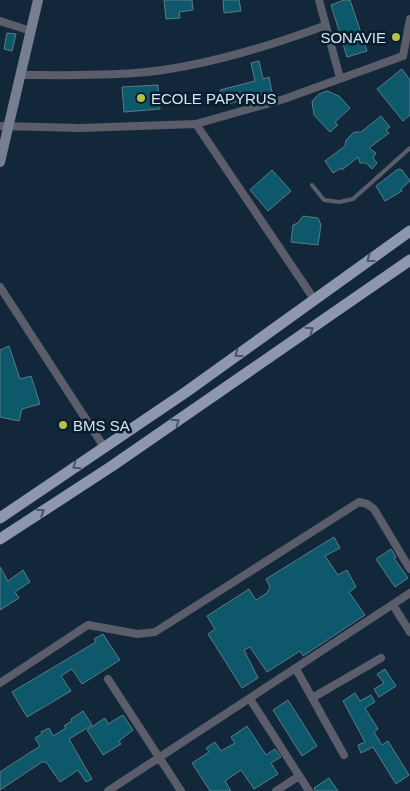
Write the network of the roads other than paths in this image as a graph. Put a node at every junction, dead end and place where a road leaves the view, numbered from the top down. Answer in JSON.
{"nodes":[{"id":1,"x":38,"y":0,"type":"edge"},
{"id":2,"x":318,"y":0,"type":"edge"},
{"id":3,"x":410,"y":19,"type":"edge"},
{"id":4,"x":0,"y":20,"type":"edge"},
{"id":5,"x":324,"y":26,"type":"junction"},
{"id":6,"x":31,"y":31,"type":"junction"},
{"id":7,"x":406,"y":58,"type":"edge"},
{"id":8,"x":20,"y":75,"type":"junction"},
{"id":9,"x":340,"y":78,"type":"junction"},
{"id":10,"x":196,"y":124,"type":"junction"},
{"id":11,"x":4,"y":126,"type":"edge"},
{"id":12,"x":410,"y":148,"type":"edge"},
{"id":13,"x":0,"y":162,"type":"edge"},
{"id":14,"x":312,"y":186,"type":"dead end"},
{"id":15,"x":410,"y":230,"type":"edge"},
{"id":16,"x":410,"y":260,"type":"edge"},
{"id":17,"x":0,"y":287,"type":"edge"},
{"id":18,"x":314,"y":299,"type":"junction"},
{"id":19,"x":104,"y":447,"type":"junction"},
{"id":20,"x":0,"y":518,"type":"edge"},
{"id":21,"x":0,"y":539,"type":"edge"},
{"id":22,"x":410,"y":569,"type":"edge"},
{"id":23,"x":410,"y":593,"type":"edge"},
{"id":24,"x":393,"y":605,"type":"junction"},
{"id":25,"x":410,"y":632,"type":"edge"},
{"id":26,"x":381,"y":658,"type":"dead end"},
{"id":27,"x":296,"y":669,"type":"junction"},
{"id":28,"x":108,"y":679,"type":"dead end"},
{"id":29,"x":0,"y":683,"type":"edge"},
{"id":30,"x":312,"y":698,"type":"junction"},
{"id":31,"x":250,"y":699,"type":"junction"},
{"id":32,"x":344,"y":755,"type":"dead end"},
{"id":33,"x":160,"y":758,"type":"junction"},
{"id":34,"x":299,"y":776,"type":"junction"},
{"id":35,"x":108,"y":791,"type":"edge"},
{"id":36,"x":181,"y":791,"type":"edge"},
{"id":37,"x":276,"y":791,"type":"edge"},
{"id":38,"x":309,"y":791,"type":"edge"}],
"edges":[{"from":1,"to":6,"type":"street"},
{"from":2,"to":5,"type":"street"},
{"from":3,"to":7,"type":"street"},
{"from":4,"to":6,"type":"street"},
{"from":5,"to":8,"type":"street"},
{"from":5,"to":9,"type":"street"},
{"from":6,"to":8,"type":"street"},
{"from":7,"to":9,"type":"street"},
{"from":8,"to":11,"type":"street"},
{"from":9,"to":10,"type":"street"},
{"from":10,"to":11,"type":"street"},
{"from":10,"to":18,"type":"street"},
{"from":11,"to":13,"type":"street"},
{"from":12,"to":14,"type":"lane"},
{"from":15,"to":18,"type":"main road","one_way":true},
{"from":21,"to":16,"type":"main road","one_way":true},
{"from":17,"to":19,"type":"street"},
{"from":18,"to":19,"type":"main road","one_way":true},
{"from":19,"to":20,"type":"main road","one_way":true},
{"from":22,"to":29,"type":"street"},
{"from":23,"to":24,"type":"street"},
{"from":24,"to":25,"type":"street"},
{"from":24,"to":27,"type":"street"},
{"from":26,"to":30,"type":"street"},
{"from":27,"to":30,"type":"street"},
{"from":27,"to":31,"type":"street"},
{"from":28,"to":33,"type":"street"},
{"from":30,"to":32,"type":"street"},
{"from":31,"to":33,"type":"street"},
{"from":31,"to":34,"type":"street"},
{"from":33,"to":35,"type":"street"},
{"from":33,"to":36,"type":"street"},
{"from":34,"to":37,"type":"street"},
{"from":34,"to":38,"type":"street"}]}
